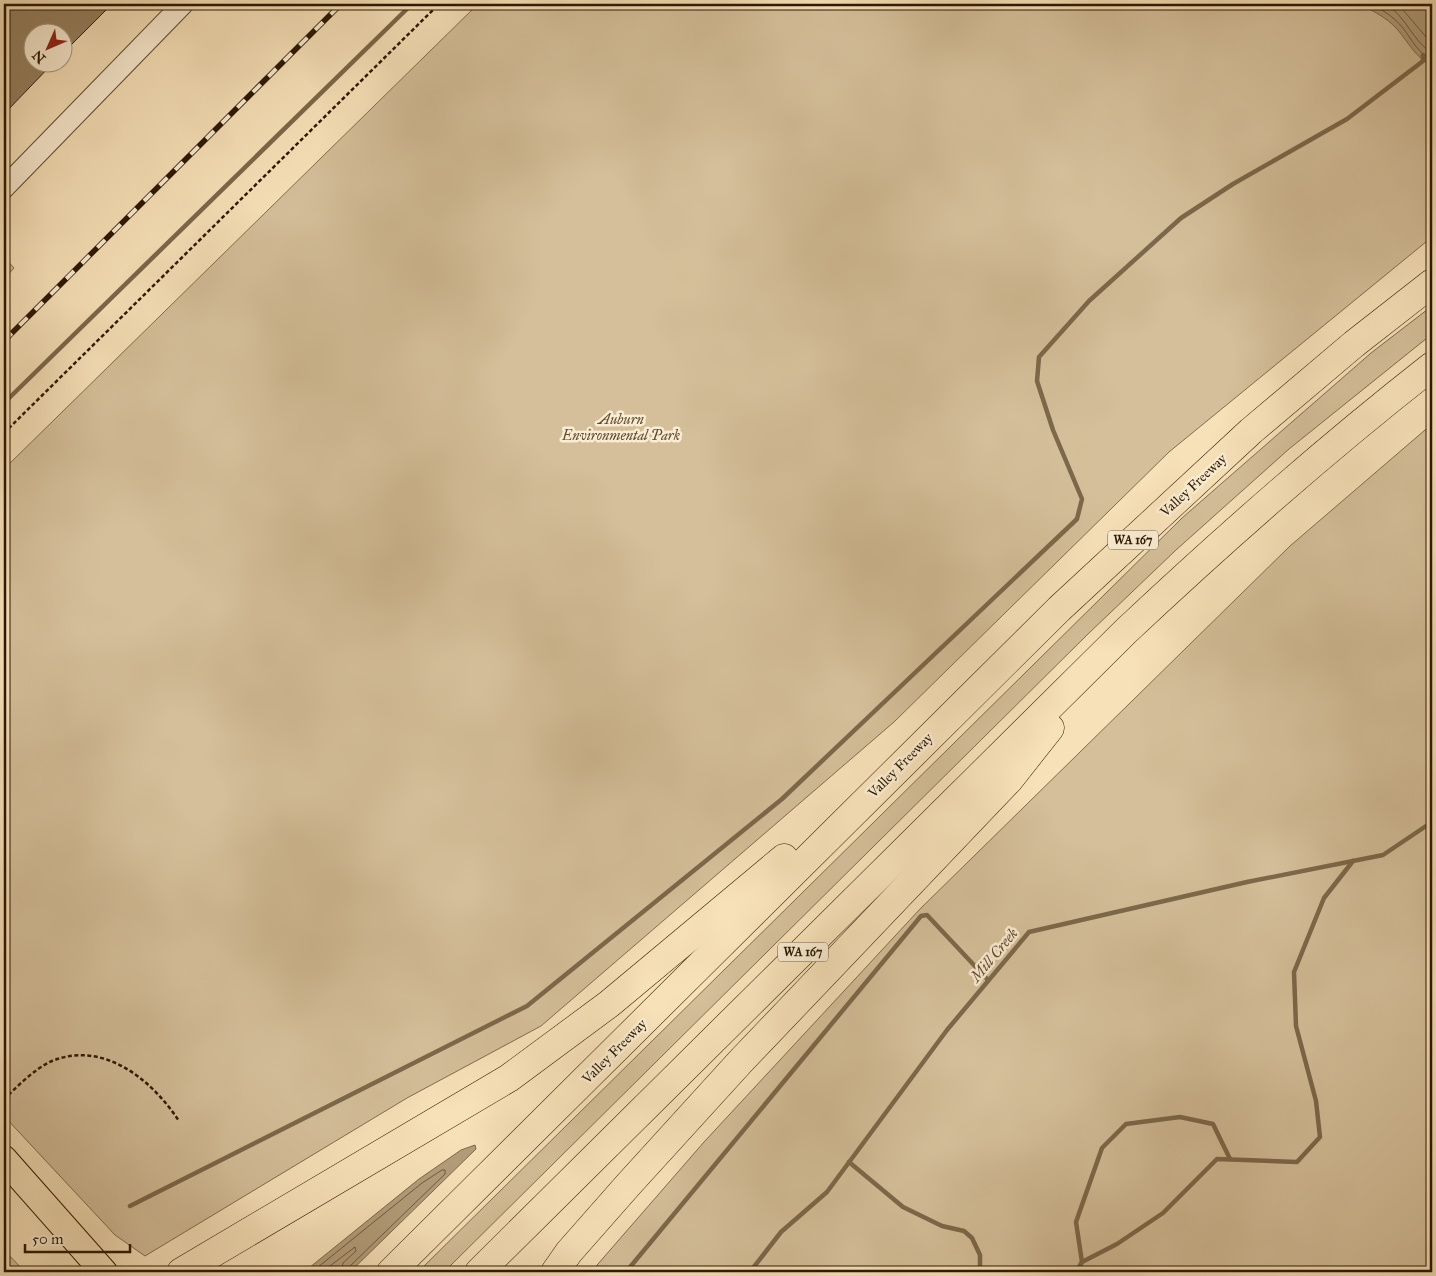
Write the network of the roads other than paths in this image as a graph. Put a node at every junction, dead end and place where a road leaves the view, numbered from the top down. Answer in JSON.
{"nodes":[{"id":1,"x":183,"y":4,"type":"edge"},
{"id":2,"x":4,"y":188,"type":"edge"},
{"id":3,"x":1432,"y":283,"type":"edge"},
{"id":4,"x":1432,"y":366,"type":"edge"},
{"id":5,"x":1126,"y":631,"type":"junction"},
{"id":6,"x":920,"y":745,"type":"junction"},
{"id":7,"x":4,"y":1159,"type":"edge"},
{"id":8,"x":104,"y":1272,"type":"edge"},
{"id":9,"x":181,"y":1272,"type":"edge"},
{"id":10,"x":391,"y":1272,"type":"edge"},
{"id":11,"x":479,"y":1272,"type":"edge"},
{"id":12,"x":555,"y":1272,"type":"edge"}],
"edges":[{"from":1,"to":2,"type":"lane"},
{"from":3,"to":6,"type":"highway","name":"Valley Freeway","number":"WA 167"},
{"from":4,"to":5,"type":"highway","number":"WA 167"},
{"from":5,"to":11,"type":"highway","number":"WA 167"},
{"from":5,"to":12,"type":"highway"},
{"from":6,"to":9,"type":"highway"},
{"from":6,"to":10,"type":"highway","name":"Valley Freeway","number":"WA 167"},
{"from":7,"to":8,"type":"main road"}]}
